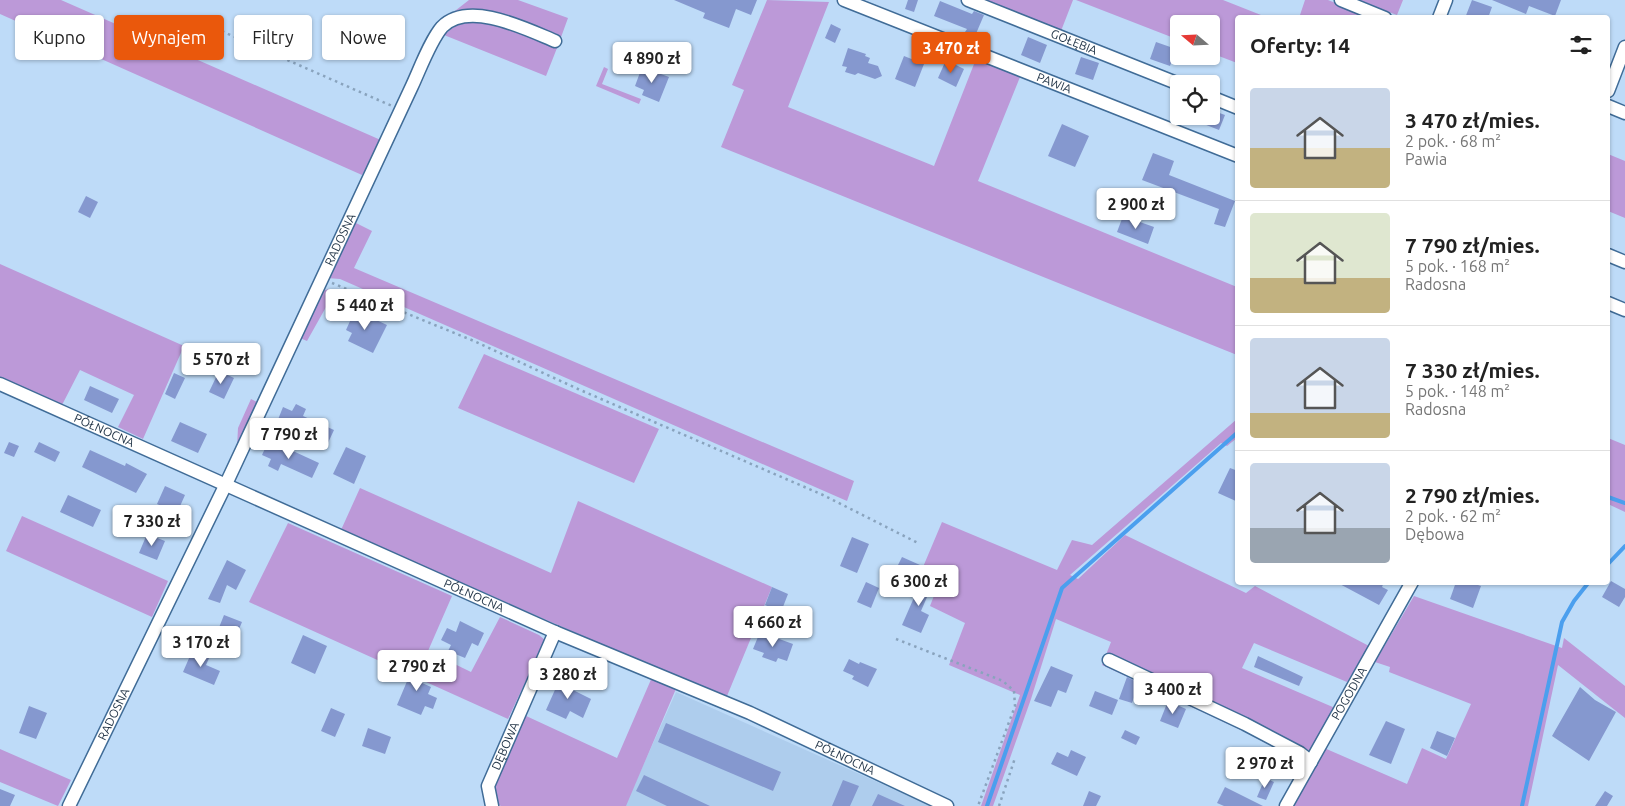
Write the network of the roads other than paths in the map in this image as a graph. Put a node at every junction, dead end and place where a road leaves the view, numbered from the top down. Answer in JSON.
{"nodes":[{"id":1,"x":844,"y":0,"type":"edge"},
{"id":2,"x":968,"y":0,"type":"edge"},
{"id":3,"x":1341,"y":0,"type":"edge"},
{"id":4,"x":1446,"y":0,"type":"edge"},
{"id":5,"x":1378,"y":15,"type":"edge"},
{"id":6,"x":1440,"y":15,"type":"edge"},
{"id":7,"x":555,"y":41,"type":"dead end"},
{"id":8,"x":1625,"y":47,"type":"edge"},
{"id":9,"x":1170,"y":80,"type":"edge"},
{"id":10,"x":1610,"y":86,"type":"edge"},
{"id":11,"x":1220,"y":101,"type":"edge"},
{"id":12,"x":1235,"y":107,"type":"edge"},
{"id":13,"x":1610,"y":107,"type":"edge"},
{"id":14,"x":1625,"y":113,"type":"edge"},
{"id":15,"x":1235,"y":155,"type":"edge"},
{"id":16,"x":1610,"y":256,"type":"edge"},
{"id":17,"x":1625,"y":262,"type":"edge"},
{"id":18,"x":1610,"y":304,"type":"edge"},
{"id":19,"x":1625,"y":310,"type":"edge"},
{"id":20,"x":0,"y":384,"type":"edge"},
{"id":21,"x":226,"y":484,"type":"junction"},
{"id":22,"x":1410,"y":585,"type":"edge"},
{"id":23,"x":555,"y":632,"type":"junction"},
{"id":24,"x":1108,"y":660,"type":"dead end"},
{"id":25,"x":1311,"y":762,"type":"junction"},
{"id":26,"x":69,"y":806,"type":"edge"},
{"id":27,"x":492,"y":806,"type":"edge"},
{"id":28,"x":947,"y":806,"type":"edge"},
{"id":29,"x":1286,"y":806,"type":"edge"}],
"edges":[{"from":1,"to":15,"type":"street","name":"PAWIA"},
{"from":2,"to":9,"type":"street","name":"GOŁĘBIA"},
{"from":3,"to":5,"type":"street"},
{"from":4,"to":6,"type":"street"},
{"from":7,"to":21,"type":"street","name":"RADOSNA"},
{"from":8,"to":10,"type":"street"},
{"from":11,"to":12,"type":"street"},
{"from":13,"to":14,"type":"street"},
{"from":16,"to":17,"type":"street"},
{"from":18,"to":19,"type":"street"},
{"from":20,"to":21,"type":"street","name":"PÓŁNOCNA"},
{"from":21,"to":23,"type":"street","name":"PÓŁNOCNA"},
{"from":21,"to":26,"type":"street","name":"RADOSNA"},
{"from":22,"to":25,"type":"street","name":"POGODNA"},
{"from":23,"to":27,"type":"street","name":"DĘBOWA"},
{"from":23,"to":28,"type":"street","name":"PÓŁNOCNA"},
{"from":24,"to":25,"type":"street"},
{"from":25,"to":29,"type":"street","name":"POGODNA"}]}
